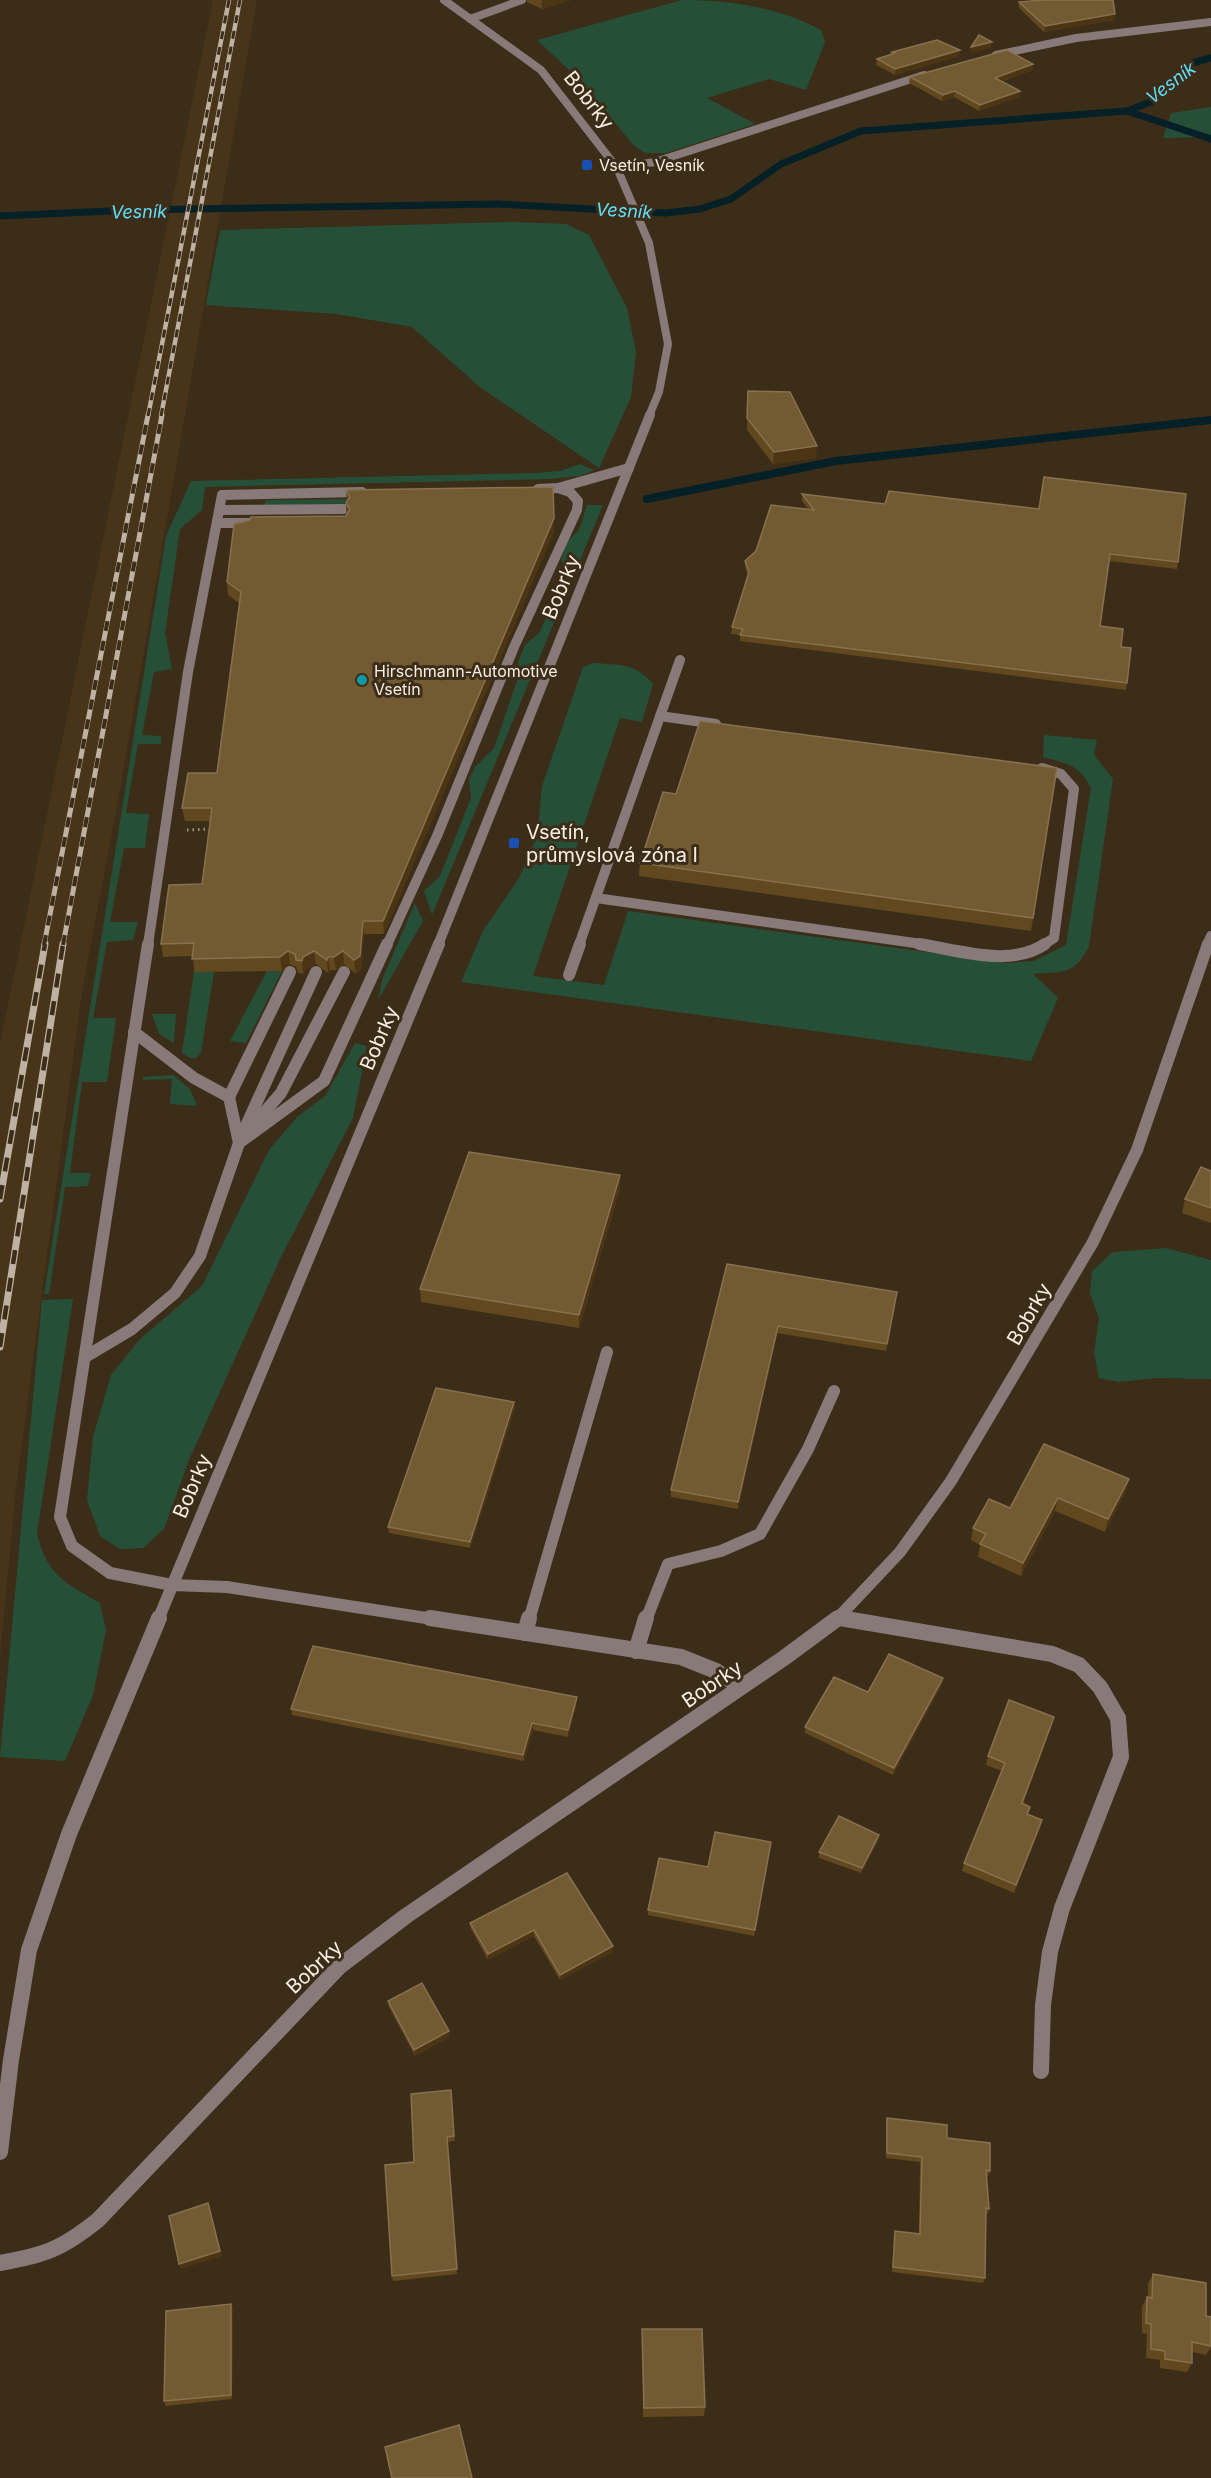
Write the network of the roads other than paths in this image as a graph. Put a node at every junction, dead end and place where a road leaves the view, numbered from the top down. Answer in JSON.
{"nodes":[{"id":1,"x":444,"y":0,"type":"edge"},
{"id":2,"x":522,"y":0,"type":"edge"},
{"id":3,"x":470,"y":19,"type":"junction"},
{"id":4,"x":1211,"y":22,"type":"edge"},
{"id":5,"x":991,"y":57,"type":"edge"},
{"id":6,"x":934,"y":72,"type":"edge"},
{"id":7,"x":617,"y":168,"type":"junction"},
{"id":8,"x":629,"y":468,"type":"junction"},
{"id":9,"x":522,"y":489,"type":"edge"},
{"id":10,"x":558,"y":489,"type":"junction"},
{"id":11,"x":378,"y":492,"type":"edge"},
{"id":12,"x":344,"y":509,"type":"edge"},
{"id":13,"x":220,"y":510,"type":"junction"},
{"id":14,"x":217,"y":523,"type":"junction"},
{"id":15,"x":263,"y":523,"type":"edge"},
{"id":16,"x":680,"y":660,"type":"dead end"},
{"id":17,"x":660,"y":716,"type":"junction"},
{"id":18,"x":727,"y":725,"type":"edge"},
{"id":19,"x":1029,"y":766,"type":"edge"},
{"id":20,"x":596,"y":898,"type":"junction"},
{"id":21,"x":1211,"y":936,"type":"edge"},
{"id":22,"x":290,"y":972,"type":"dead end"},
{"id":23,"x":316,"y":972,"type":"dead end"},
{"id":24,"x":344,"y":972,"type":"dead end"},
{"id":25,"x":569,"y":975,"type":"dead end"},
{"id":26,"x":134,"y":1032,"type":"junction"},
{"id":27,"x":229,"y":1096,"type":"junction"},
{"id":28,"x":239,"y":1143,"type":"junction"},
{"id":29,"x":607,"y":1352,"type":"dead end"},
{"id":30,"x":85,"y":1357,"type":"junction"},
{"id":31,"x":834,"y":1391,"type":"dead end"},
{"id":32,"x":172,"y":1585,"type":"junction"},
{"id":33,"x":838,"y":1618,"type":"junction"},
{"id":34,"x":525,"y":1633,"type":"junction"},
{"id":35,"x":636,"y":1651,"type":"junction"},
{"id":36,"x":741,"y":1687,"type":"junction"},
{"id":37,"x":1041,"y":2071,"type":"dead end"},
{"id":38,"x":0,"y":2152,"type":"edge"},
{"id":39,"x":0,"y":2263,"type":"edge"}],
"edges":[{"from":1,"to":3,"type":"street","name":"Bobrky"},
{"from":2,"to":3,"type":"street"},
{"from":3,"to":7,"type":"street","name":"Bobrky"},
{"from":4,"to":5,"type":"street"},
{"from":6,"to":7,"type":"street"},
{"from":7,"to":8,"type":"street","name":"Bobrky"},
{"from":8,"to":10,"type":"street"},
{"from":8,"to":32,"type":"street","name":"Bobrky"},
{"from":9,"to":10,"type":"street"},
{"from":10,"to":28,"type":"street"},
{"from":11,"to":13,"type":"street"},
{"from":12,"to":13,"type":"street"},
{"from":13,"to":14,"type":"street"},
{"from":14,"to":15,"type":"street"},
{"from":14,"to":26,"type":"street"},
{"from":16,"to":17,"type":"street"},
{"from":17,"to":18,"type":"street"},
{"from":17,"to":20,"type":"street"},
{"from":19,"to":20,"type":"street"},
{"from":20,"to":25,"type":"street"},
{"from":21,"to":33,"type":"street","name":"Bobrky"},
{"from":22,"to":27,"type":"street"},
{"from":23,"to":28,"type":"street"},
{"from":24,"to":28,"type":"street"},
{"from":26,"to":27,"type":"street"},
{"from":26,"to":30,"type":"street"},
{"from":27,"to":28,"type":"street"},
{"from":28,"to":30,"type":"street"},
{"from":29,"to":34,"type":"street"},
{"from":30,"to":32,"type":"street"},
{"from":31,"to":35,"type":"street"},
{"from":32,"to":34,"type":"street"},
{"from":32,"to":38,"type":"street","name":"Bobrky"},
{"from":33,"to":36,"type":"street","name":"Bobrky"},
{"from":33,"to":37,"type":"street"},
{"from":34,"to":35,"type":"street"},
{"from":35,"to":36,"type":"street"},
{"from":36,"to":39,"type":"street","name":"Bobrky"}]}
